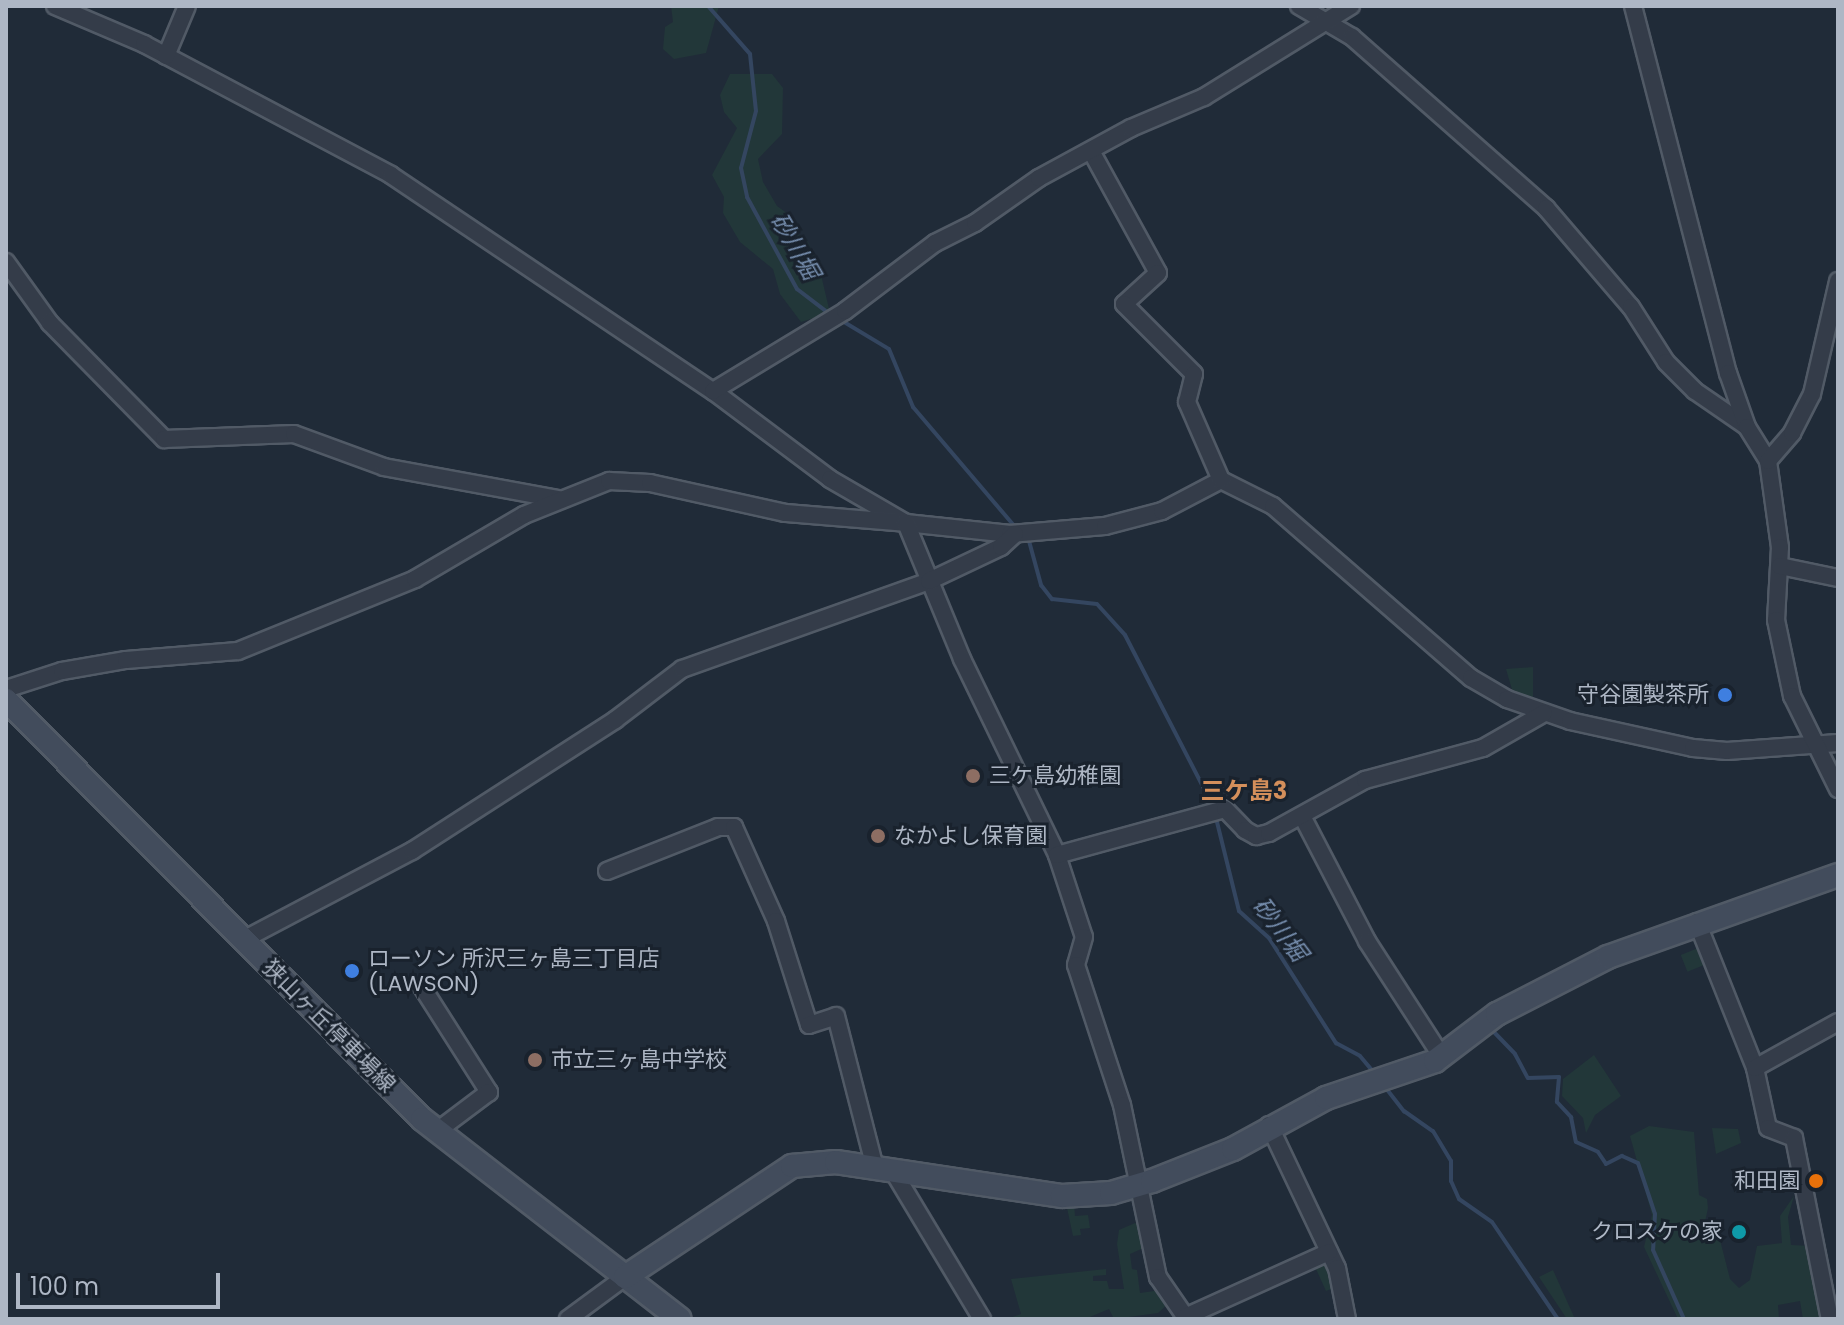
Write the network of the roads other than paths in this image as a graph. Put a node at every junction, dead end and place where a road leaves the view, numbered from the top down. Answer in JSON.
{"nodes":[{"id":1,"x":55,"y":6,"type":"edge"},
{"id":2,"x":187,"y":6,"type":"edge"},
{"id":3,"x":1299,"y":6,"type":"edge"},
{"id":4,"x":1351,"y":6,"type":"edge"},
{"id":5,"x":1633,"y":6,"type":"edge"},
{"id":6,"x":1329,"y":21,"type":"junction"},
{"id":7,"x":166,"y":56,"type":"junction"},
{"id":8,"x":1091,"y":151,"type":"junction"},
{"id":9,"x":6,"y":262,"type":"edge"},
{"id":10,"x":1838,"y":281,"type":"edge"},
{"id":11,"x":713,"y":391,"type":"junction"},
{"id":12,"x":1747,"y":427,"type":"junction"},
{"id":13,"x":1768,"y":461,"type":"junction"},
{"id":14,"x":1221,"y":480,"type":"junction"},
{"id":15,"x":559,"y":499,"type":"junction"},
{"id":16,"x":906,"y":523,"type":"junction"},
{"id":17,"x":1015,"y":534,"type":"junction"},
{"id":18,"x":1780,"y":566,"type":"junction"},
{"id":19,"x":1838,"y":578,"type":"edge"},
{"id":20,"x":929,"y":581,"type":"junction"},
{"id":21,"x":6,"y":689,"type":"edge"},
{"id":22,"x":6,"y":700,"type":"edge"},
{"id":23,"x":1544,"y":713,"type":"junction"},
{"id":24,"x":1838,"y":743,"type":"edge"},
{"id":25,"x":1819,"y":744,"type":"junction"},
{"id":26,"x":1838,"y":789,"type":"edge"},
{"id":27,"x":1302,"y":816,"type":"junction"},
{"id":28,"x":1057,"y":855,"type":"junction"},
{"id":29,"x":607,"y":871,"type":"dead end"},
{"id":30,"x":1838,"y":875,"type":"edge"},
{"id":31,"x":1697,"y":922,"type":"junction"},
{"id":32,"x":243,"y":940,"type":"junction"},
{"id":33,"x":422,"y":987,"type":"dead end"},
{"id":34,"x":1838,"y":1022,"type":"edge"},
{"id":35,"x":1442,"y":1057,"type":"junction"},
{"id":36,"x":1755,"y":1068,"type":"junction"},
{"id":37,"x":1269,"y":1125,"type":"junction"},
{"id":38,"x":436,"y":1132,"type":"junction"},
{"id":39,"x":884,"y":1169,"type":"junction"},
{"id":40,"x":1137,"y":1186,"type":"junction"},
{"id":41,"x":1329,"y":1252,"type":"junction"},
{"id":42,"x":625,"y":1277,"type":"junction"},
{"id":43,"x":1186,"y":1318,"type":"edge"},
{"id":44,"x":568,"y":1319,"type":"edge"},
{"id":45,"x":680,"y":1319,"type":"edge"},
{"id":46,"x":982,"y":1319,"type":"edge"},
{"id":47,"x":1347,"y":1319,"type":"edge"},
{"id":48,"x":1830,"y":1319,"type":"edge"}],
"edges":[{"from":1,"to":7,"type":"street"},
{"from":2,"to":7,"type":"street"},
{"from":3,"to":6,"type":"street"},
{"from":4,"to":6,"type":"street"},
{"from":5,"to":12,"type":"street"},
{"from":6,"to":8,"type":"street"},
{"from":6,"to":12,"type":"street"},
{"from":7,"to":11,"type":"street"},
{"from":8,"to":11,"type":"street"},
{"from":8,"to":14,"type":"street"},
{"from":9,"to":15,"type":"street"},
{"from":10,"to":13,"type":"street"},
{"from":11,"to":16,"type":"street"},
{"from":12,"to":13,"type":"street"},
{"from":13,"to":18,"type":"street"},
{"from":14,"to":17,"type":"street"},
{"from":14,"to":23,"type":"street"},
{"from":15,"to":16,"type":"street"},
{"from":15,"to":21,"type":"street"},
{"from":16,"to":17,"type":"street"},
{"from":16,"to":20,"type":"street"},
{"from":17,"to":20,"type":"street"},
{"from":18,"to":19,"type":"street"},
{"from":18,"to":25,"type":"street"},
{"from":20,"to":28,"type":"street"},
{"from":20,"to":32,"type":"street"},
{"from":22,"to":32,"type":"street","name":"狭山ヶ丘停車場線"},
{"from":23,"to":25,"type":"street"},
{"from":23,"to":27,"type":"street"},
{"from":24,"to":25,"type":"street"},
{"from":25,"to":26,"type":"street"},
{"from":27,"to":28,"type":"street"},
{"from":27,"to":35,"type":"street"},
{"from":28,"to":40,"type":"street"},
{"from":29,"to":39,"type":"street"},
{"from":30,"to":31,"type":"street"},
{"from":31,"to":35,"type":"street"},
{"from":31,"to":36,"type":"street"},
{"from":32,"to":38,"type":"street","name":"狭山ヶ丘停車場線"},
{"from":33,"to":38,"type":"street"},
{"from":34,"to":36,"type":"street"},
{"from":35,"to":37,"type":"street"},
{"from":36,"to":48,"type":"street"},
{"from":37,"to":40,"type":"street"},
{"from":37,"to":41,"type":"street"},
{"from":38,"to":42,"type":"street","name":"狭山ヶ丘停車場線"},
{"from":39,"to":40,"type":"street"},
{"from":39,"to":42,"type":"street"},
{"from":39,"to":46,"type":"street"},
{"from":40,"to":43,"type":"street"},
{"from":41,"to":43,"type":"street"},
{"from":41,"to":47,"type":"street"},
{"from":42,"to":44,"type":"street"},
{"from":42,"to":45,"type":"street","name":"狭山ヶ丘停車場線"}]}
